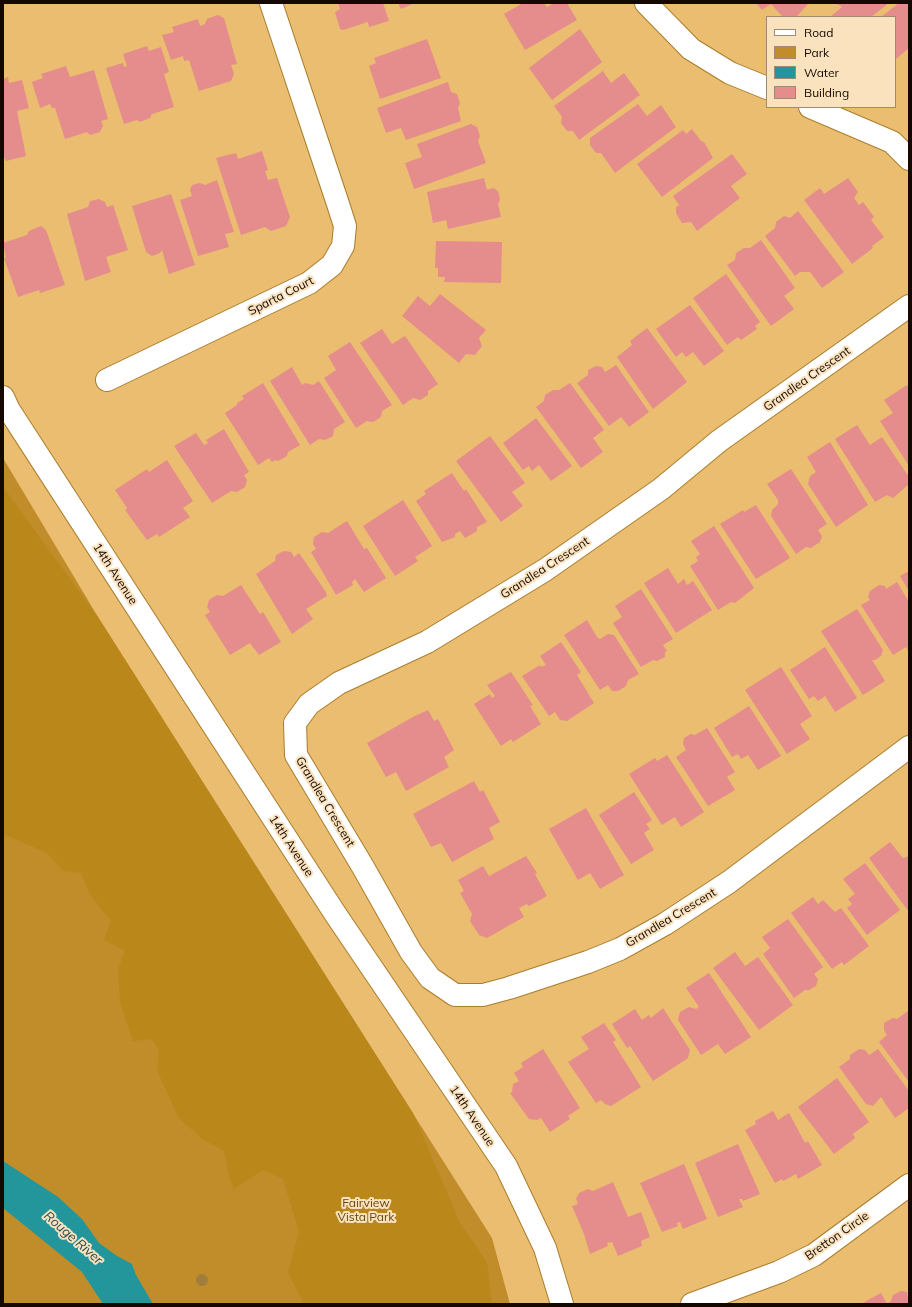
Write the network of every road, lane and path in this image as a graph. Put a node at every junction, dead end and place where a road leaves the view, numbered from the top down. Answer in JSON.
{"nodes":[{"id":1,"x":271,"y":3,"type":"edge"},
{"id":2,"x":646,"y":3,"type":"edge"},
{"id":3,"x":766,"y":88,"type":"edge"},
{"id":4,"x":812,"y":108,"type":"edge"},
{"id":5,"x":909,"y":159,"type":"edge"},
{"id":6,"x":909,"y":306,"type":"edge"},
{"id":7,"x":107,"y":380,"type":"dead end"},
{"id":8,"x":3,"y":397,"type":"edge"},
{"id":9,"x":909,"y":747,"type":"edge"},
{"id":10,"x":909,"y":1185,"type":"edge"},
{"id":11,"x":562,"y":1304,"type":"edge"},
{"id":12,"x":692,"y":1304,"type":"edge"}],
"edges":[{"from":1,"to":7,"type":"street","name":"Sparta Court"},
{"from":2,"to":3,"type":"street"},
{"from":4,"to":5,"type":"street"},
{"from":6,"to":9,"type":"street","name":"Grandlea Crescent"},
{"from":8,"to":11,"type":"street","name":"14th Avenue"},
{"from":10,"to":12,"type":"street","name":"Bretton Circle"}]}
